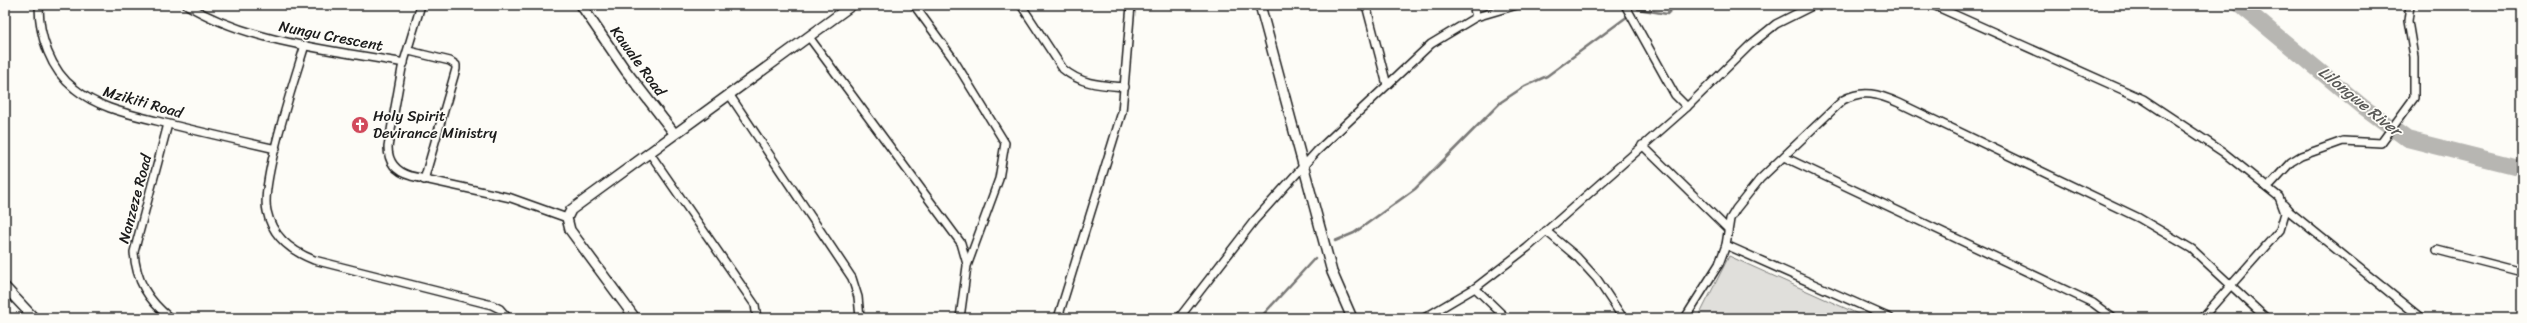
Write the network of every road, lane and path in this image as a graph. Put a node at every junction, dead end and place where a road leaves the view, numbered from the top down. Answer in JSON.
{"nodes":[{"id":1,"x":39,"y":5,"type":"edge"},
{"id":2,"x":187,"y":5,"type":"edge"},
{"id":3,"x":421,"y":5,"type":"edge"},
{"id":4,"x":581,"y":5,"type":"edge"},
{"id":5,"x":852,"y":5,"type":"edge"},
{"id":6,"x":914,"y":5,"type":"edge"},
{"id":7,"x":1021,"y":5,"type":"edge"},
{"id":8,"x":1131,"y":5,"type":"edge"},
{"id":9,"x":1260,"y":5,"type":"edge"},
{"id":10,"x":1366,"y":5,"type":"edge"},
{"id":11,"x":1473,"y":5,"type":"edge"},
{"id":12,"x":1517,"y":5,"type":"edge"},
{"id":13,"x":1625,"y":5,"type":"edge"},
{"id":14,"x":1814,"y":5,"type":"edge"},
{"id":15,"x":1933,"y":5,"type":"edge"},
{"id":16,"x":2410,"y":5,"type":"edge"},
{"id":17,"x":1476,"y":17,"type":"junction"},
{"id":18,"x":809,"y":37,"type":"junction"},
{"id":19,"x":304,"y":44,"type":"junction"},
{"id":20,"x":409,"y":51,"type":"junction"},
{"id":21,"x":404,"y":63,"type":"junction"},
{"id":22,"x":1387,"y":85,"type":"junction"},
{"id":23,"x":1125,"y":87,"type":"junction"},
{"id":24,"x":729,"y":94,"type":"junction"},
{"id":25,"x":1687,"y":106,"type":"junction"},
{"id":26,"x":168,"y":124,"type":"junction"},
{"id":27,"x":674,"y":133,"type":"junction"},
{"id":28,"x":1642,"y":145,"type":"junction"},
{"id":29,"x":276,"y":149,"type":"junction"},
{"id":30,"x":649,"y":152,"type":"junction"},
{"id":31,"x":1784,"y":157,"type":"junction"},
{"id":32,"x":1304,"y":168,"type":"junction"},
{"id":33,"x":424,"y":180,"type":"junction"},
{"id":34,"x":2268,"y":187,"type":"junction"},
{"id":35,"x":2283,"y":204,"type":"junction"},
{"id":36,"x":567,"y":218,"type":"junction"},
{"id":37,"x":1727,"y":228,"type":"junction"},
{"id":38,"x":1546,"y":230,"type":"junction"},
{"id":39,"x":1726,"y":245,"type":"junction"},
{"id":40,"x":2437,"y":250,"type":"dead end"},
{"id":41,"x":967,"y":266,"type":"junction"},
{"id":42,"x":2522,"y":272,"type":"edge"},
{"id":43,"x":5,"y":287,"type":"edge"},
{"id":44,"x":2231,"y":287,"type":"junction"},
{"id":45,"x":1475,"y":288,"type":"junction"},
{"id":46,"x":631,"y":317,"type":"edge"},
{"id":47,"x":34,"y":318,"type":"edge"},
{"id":48,"x":170,"y":318,"type":"edge"},
{"id":49,"x":508,"y":318,"type":"edge"},
{"id":50,"x":757,"y":318,"type":"edge"},
{"id":51,"x":860,"y":318,"type":"edge"},
{"id":52,"x":960,"y":318,"type":"edge"},
{"id":53,"x":1058,"y":318,"type":"edge"},
{"id":54,"x":1179,"y":318,"type":"edge"},
{"id":55,"x":1352,"y":318,"type":"edge"},
{"id":56,"x":1424,"y":318,"type":"edge"},
{"id":57,"x":1506,"y":318,"type":"edge"},
{"id":58,"x":1623,"y":318,"type":"edge"},
{"id":59,"x":1685,"y":318,"type":"edge"},
{"id":60,"x":1890,"y":318,"type":"edge"},
{"id":61,"x":2113,"y":318,"type":"edge"},
{"id":62,"x":2202,"y":318,"type":"edge"},
{"id":63,"x":2266,"y":318,"type":"edge"},
{"id":64,"x":2421,"y":318,"type":"edge"}],
"edges":[{"from":1,"to":26,"type":"street","name":"Mzikiti Road"},
{"from":2,"to":19,"type":"street","name":"Nungu Crescent"},
{"from":3,"to":20,"type":"street"},
{"from":4,"to":27,"type":"street","name":"Kawale Road"},
{"from":5,"to":18,"type":"street"},
{"from":6,"to":41,"type":"street"},
{"from":7,"to":23,"type":"street"},
{"from":8,"to":23,"type":"street"},
{"from":9,"to":32,"type":"street"},
{"from":10,"to":22,"type":"street"},
{"from":11,"to":17,"type":"street"},
{"from":12,"to":17,"type":"street"},
{"from":13,"to":25,"type":"street"},
{"from":14,"to":25,"type":"street"},
{"from":15,"to":34,"type":"street"},
{"from":16,"to":34,"type":"street"},
{"from":17,"to":22,"type":"street"},
{"from":18,"to":24,"type":"street"},
{"from":18,"to":41,"type":"street"},
{"from":19,"to":21,"type":"street","name":"Nungu Crescent"},
{"from":19,"to":29,"type":"street"},
{"from":20,"to":21,"type":"street"},
{"from":20,"to":33,"type":"street"},
{"from":21,"to":33,"type":"street"},
{"from":22,"to":32,"type":"street"},
{"from":23,"to":53,"type":"street"},
{"from":24,"to":27,"type":"street"},
{"from":24,"to":51,"type":"street"},
{"from":25,"to":28,"type":"street"},
{"from":26,"to":29,"type":"street","name":"Mzikiti Road"},
{"from":26,"to":48,"type":"street","name":"Nanzeze Road"},
{"from":27,"to":30,"type":"street"},
{"from":28,"to":37,"type":"street"},
{"from":28,"to":38,"type":"street"},
{"from":29,"to":49,"type":"street"},
{"from":30,"to":36,"type":"street"},
{"from":30,"to":50,"type":"street"},
{"from":31,"to":37,"type":"street"},
{"from":31,"to":44,"type":"street"},
{"from":31,"to":61,"type":"street"},
{"from":32,"to":54,"type":"street"},
{"from":32,"to":55,"type":"street"},
{"from":33,"to":36,"type":"street"},
{"from":34,"to":35,"type":"street"},
{"from":35,"to":44,"type":"street"},
{"from":35,"to":64,"type":"street"},
{"from":36,"to":46,"type":"street"},
{"from":37,"to":39,"type":"street"},
{"from":38,"to":45,"type":"street"},
{"from":38,"to":58,"type":"street"},
{"from":39,"to":59,"type":"street"},
{"from":39,"to":60,"type":"street"},
{"from":40,"to":42,"type":"street"},
{"from":41,"to":52,"type":"street"},
{"from":43,"to":47,"type":"street"},
{"from":44,"to":62,"type":"street"},
{"from":44,"to":63,"type":"street"},
{"from":45,"to":56,"type":"street"},
{"from":45,"to":57,"type":"street"}]}
